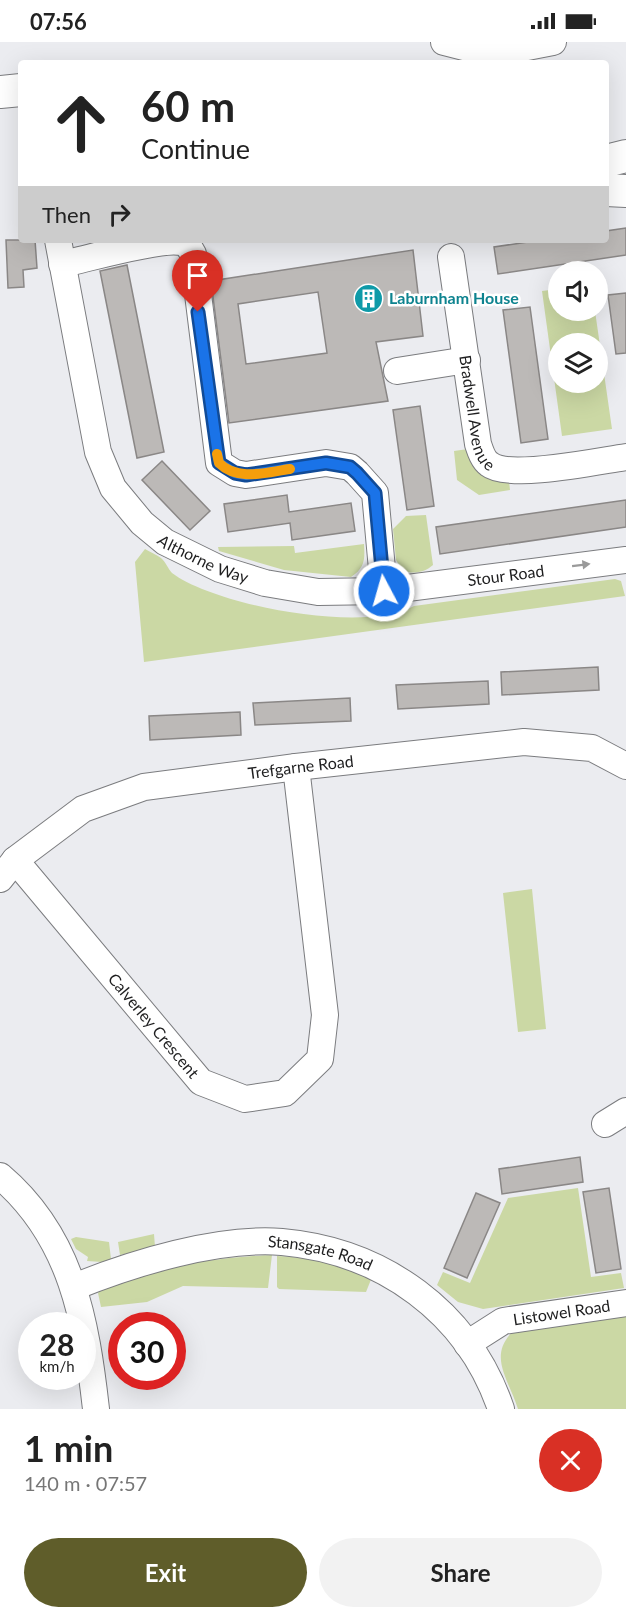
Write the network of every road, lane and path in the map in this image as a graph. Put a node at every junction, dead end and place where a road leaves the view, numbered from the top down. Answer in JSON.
{"nodes":[{"id":1,"x":444,"y":42,"type":"edge"},
{"id":2,"x":553,"y":42,"type":"edge"},
{"id":3,"x":18,"y":90,"type":"edge"},
{"id":4,"x":0,"y":92,"type":"edge"},
{"id":5,"x":626,"y":156,"type":"edge"},
{"id":6,"x":609,"y":160,"type":"edge"},
{"id":7,"x":609,"y":190,"type":"edge"},
{"id":8,"x":626,"y":191,"type":"edge"},
{"id":9,"x":162,"y":243,"type":"edge"},
{"id":10,"x":182,"y":243,"type":"edge"},
{"id":11,"x":61,"y":252,"type":"edge"},
{"id":12,"x":451,"y":257,"type":"dead end"},
{"id":13,"x":467,"y":360,"type":"junction"},
{"id":14,"x":397,"y":371,"type":"dead end"},
{"id":15,"x":626,"y":457,"type":"edge"},
{"id":16,"x":626,"y":560,"type":"edge"},
{"id":17,"x":384,"y":591,"type":"junction"},
{"id":18,"x":626,"y":766,"type":"edge"},
{"id":19,"x":296,"y":767,"type":"junction"},
{"id":20,"x":8,"y":870,"type":"edge"},
{"id":21,"x":0,"y":1176,"type":"edge"},
{"id":22,"x":74,"y":1287,"type":"junction"},
{"id":23,"x":626,"y":1303,"type":"edge"},
{"id":24,"x":467,"y":1344,"type":"junction"},
{"id":25,"x":96,"y":1409,"type":"edge"},
{"id":26,"x":501,"y":1409,"type":"edge"}],
"edges":[{"from":1,"to":2,"type":"street"},
{"from":3,"to":4,"type":"main road"},
{"from":5,"to":6,"type":"main road"},
{"from":7,"to":8,"type":"main road"},
{"from":9,"to":11,"type":"street"},
{"from":10,"to":17,"type":"street"},
{"from":11,"to":17,"type":"street","name":"Althorne Way"},
{"from":12,"to":13,"type":"street","name":"Bradwell Avenue"},
{"from":13,"to":14,"type":"street"},
{"from":13,"to":15,"type":"street","name":"Bradwell Avenue"},
{"from":17,"to":16,"type":"street","name":"Stour Road","one_way":true},
{"from":18,"to":19,"type":"street","name":"Trefgarne Road"},
{"from":19,"to":20,"type":"street","name":"Trefgarne Road"},
{"from":19,"to":20,"type":"street","name":"Calverley Crescent"},
{"from":21,"to":22,"type":"street"},
{"from":22,"to":24,"type":"street","name":"Stansgate Road"},
{"from":22,"to":25,"type":"street"},
{"from":23,"to":24,"type":"street","name":"Listowel Road"},
{"from":24,"to":26,"type":"street","name":"Stansgate Road"}]}
